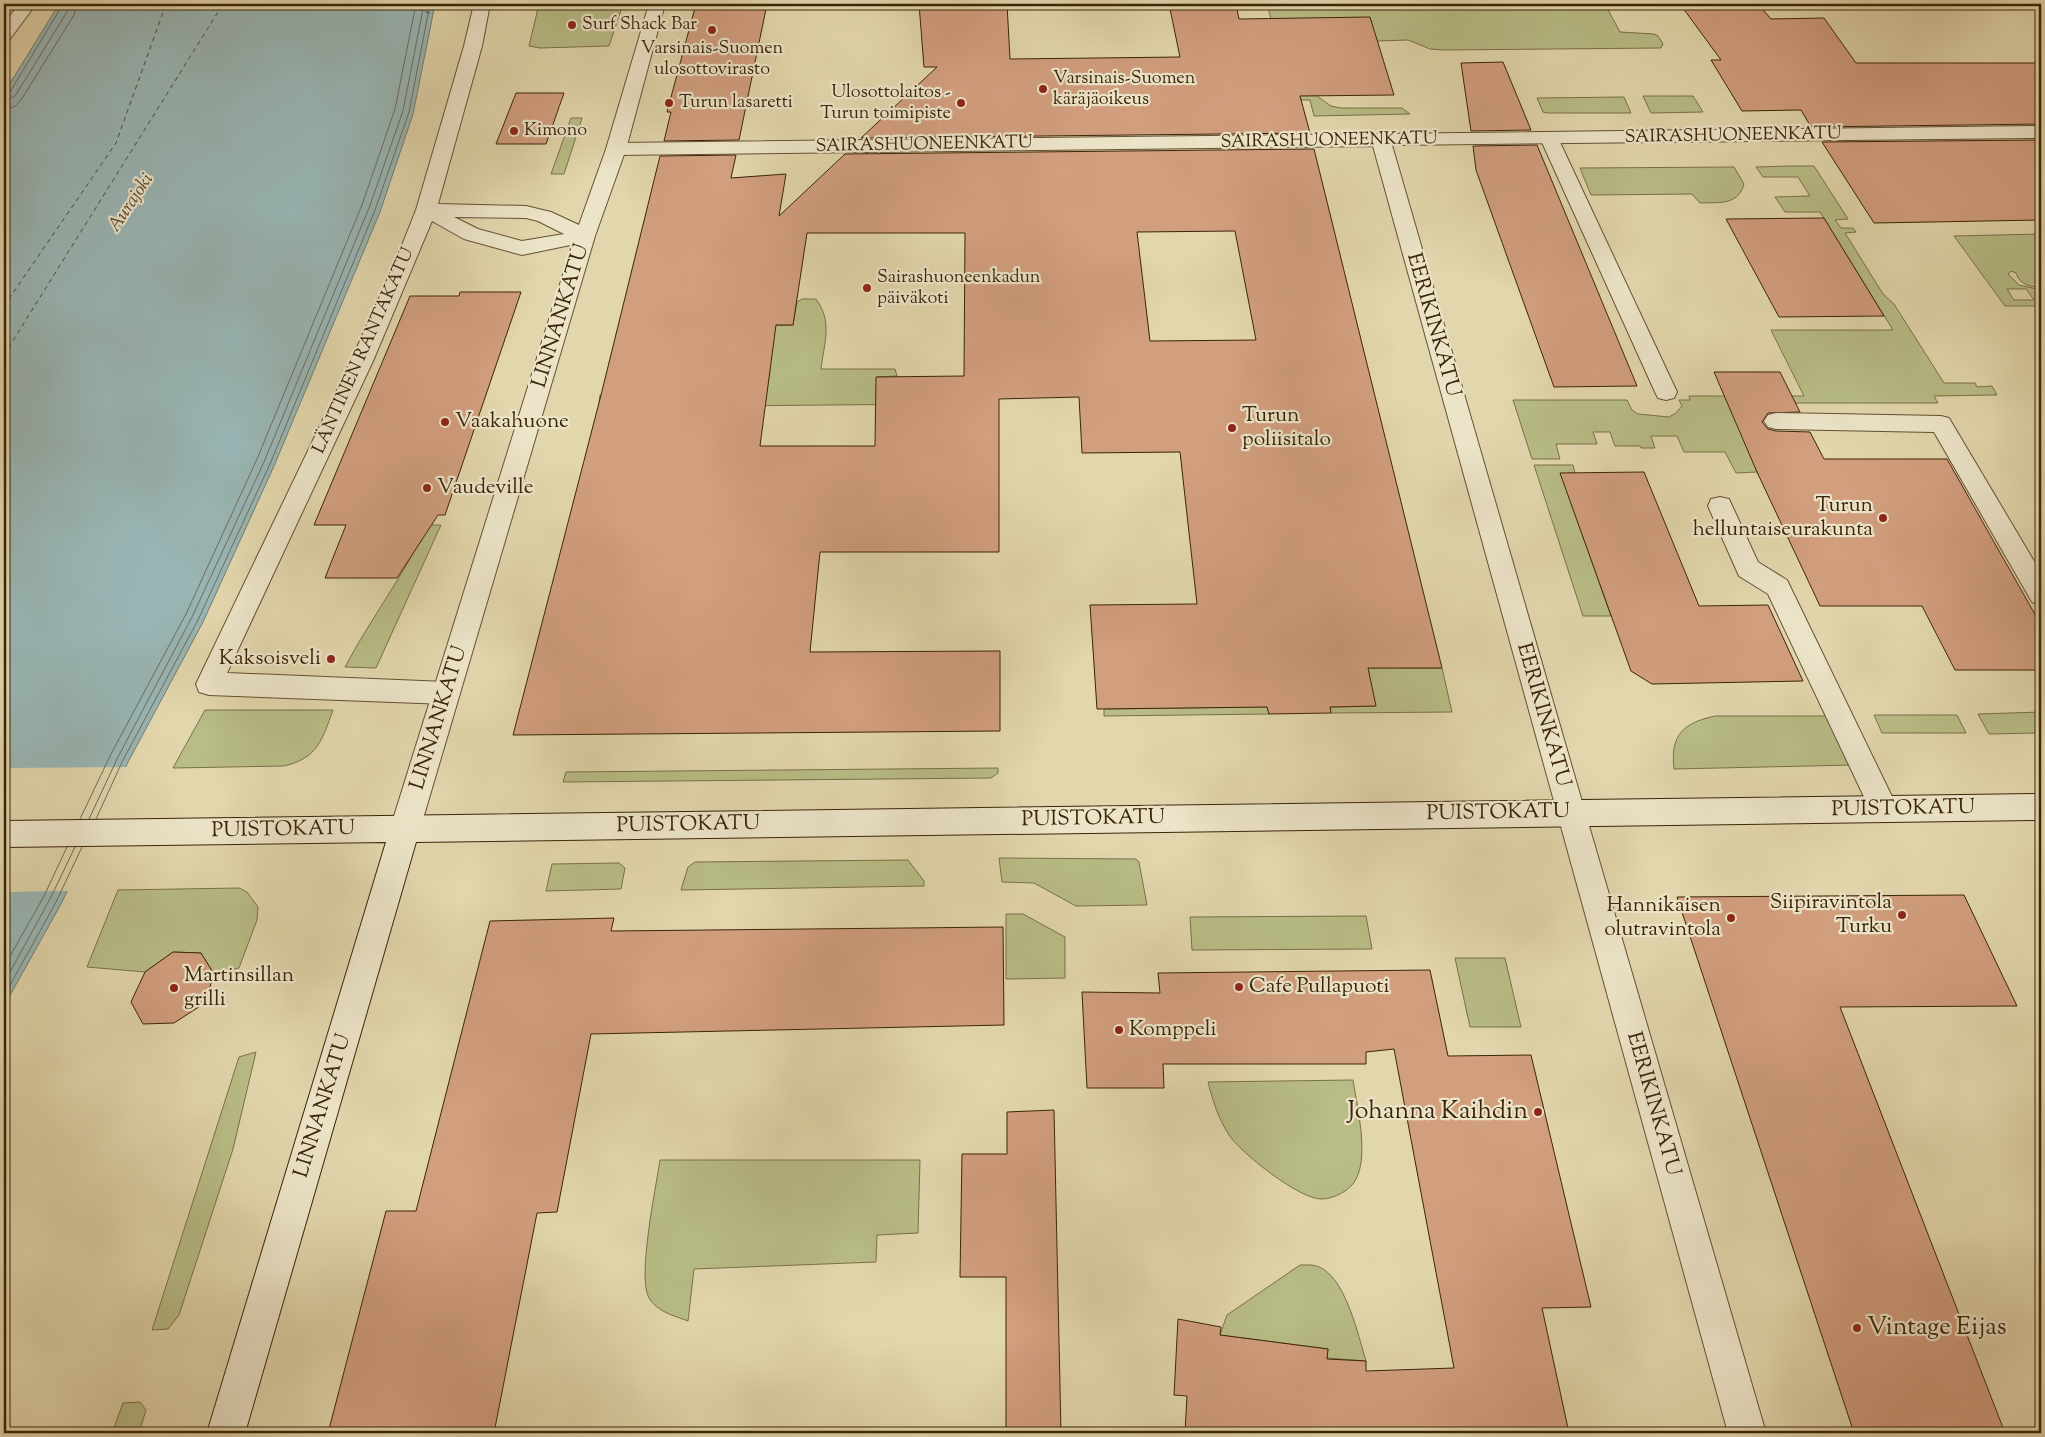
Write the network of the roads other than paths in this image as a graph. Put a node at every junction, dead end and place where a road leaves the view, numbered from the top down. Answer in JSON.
{"nodes":[{"id":1,"x":28,"y":4,"type":"edge"},
{"id":2,"x":482,"y":4,"type":"edge"},
{"id":3,"x":657,"y":4,"type":"edge"},
{"id":4,"x":4,"y":35,"type":"edge"},
{"id":5,"x":2041,"y":132,"type":"edge"},
{"id":6,"x":1549,"y":138,"type":"junction"},
{"id":7,"x":1381,"y":140,"type":"junction"},
{"id":8,"x":616,"y":149,"type":"junction"},
{"id":9,"x":426,"y":210,"type":"junction"},
{"id":10,"x":585,"y":236,"type":"junction"},
{"id":11,"x":1666,"y":392,"type":"dead end"},
{"id":12,"x":1776,"y":420,"type":"dead end"},
{"id":13,"x":1720,"y":506,"type":"dead end"},
{"id":14,"x":2041,"y":595,"type":"edge"},
{"id":15,"x":446,"y":693,"type":"junction"},
{"id":16,"x":2041,"y":807,"type":"edge"},
{"id":17,"x":1884,"y":809,"type":"junction"},
{"id":18,"x":1571,"y":812,"type":"junction"},
{"id":19,"x":405,"y":829,"type":"junction"},
{"id":20,"x":4,"y":834,"type":"edge"},
{"id":21,"x":226,"y":1433,"type":"edge"},
{"id":22,"x":1746,"y":1433,"type":"edge"}],
"edges":[{"from":1,"to":4,"type":"street"},
{"from":2,"to":9,"type":"street","name":"LÄNTINEN RANTAKATU"},
{"from":3,"to":8,"type":"street","name":"LINNANKATU"},
{"from":5,"to":6,"type":"street","name":"SAIRASHUONEENKATU"},
{"from":6,"to":7,"type":"street","name":"SAIRASHUONEENKATU"},
{"from":6,"to":11,"type":"street"},
{"from":7,"to":8,"type":"street","name":"SAIRASHUONEENKATU"},
{"from":7,"to":18,"type":"street","name":"EERIKINKATU"},
{"from":8,"to":10,"type":"street","name":"LINNANKATU"},
{"from":9,"to":10,"type":"street"},
{"from":9,"to":10,"type":"street"},
{"from":9,"to":15,"type":"street","name":"LÄNTINEN RANTAKATU"},
{"from":10,"to":15,"type":"street","name":"LINNANKATU"},
{"from":12,"to":14,"type":"street"},
{"from":13,"to":17,"type":"street"},
{"from":15,"to":19,"type":"street","name":"LINNANKATU"},
{"from":16,"to":17,"type":"street","name":"PUISTOKATU"},
{"from":17,"to":18,"type":"street","name":"PUISTOKATU"},
{"from":18,"to":19,"type":"street","name":"PUISTOKATU"},
{"from":18,"to":22,"type":"street","name":"EERIKINKATU"},
{"from":19,"to":20,"type":"street","name":"PUISTOKATU"},
{"from":19,"to":21,"type":"street","name":"LINNANKATU"}]}
